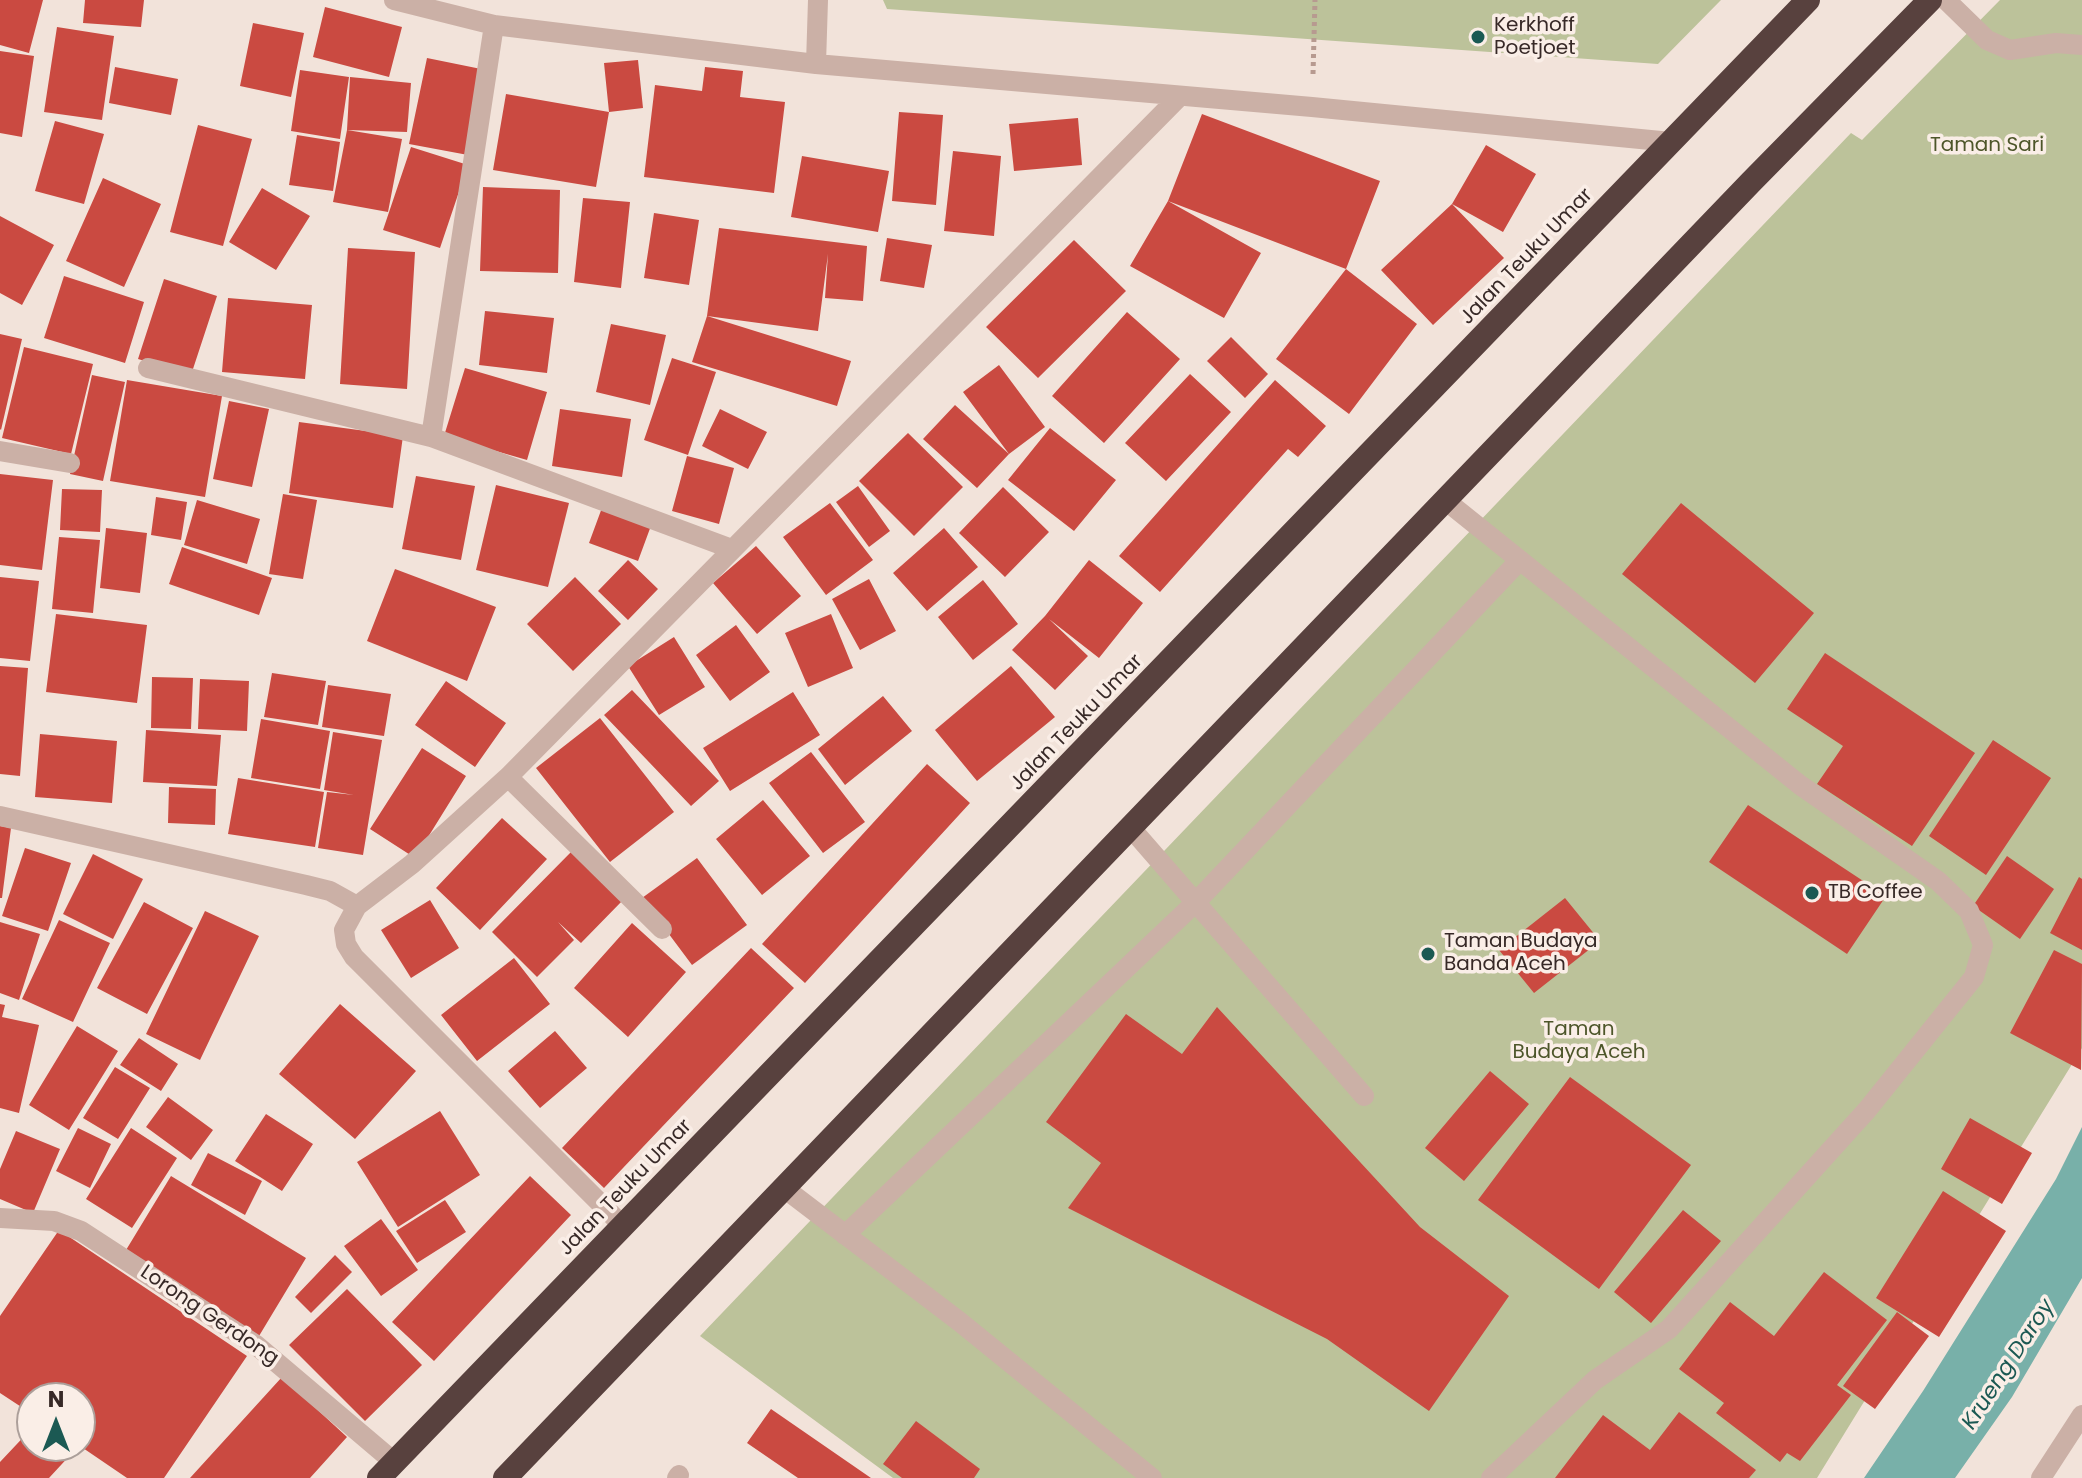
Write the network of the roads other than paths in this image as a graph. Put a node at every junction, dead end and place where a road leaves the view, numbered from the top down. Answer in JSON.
{"nodes":[{"id":1,"x":394,"y":0,"type":"edge"},
{"id":2,"x":818,"y":0,"type":"edge"},
{"id":3,"x":1808,"y":0,"type":"edge"},
{"id":4,"x":1930,"y":0,"type":"edge"},
{"id":5,"x":1946,"y":0,"type":"edge"},
{"id":6,"x":494,"y":25,"type":"junction"},
{"id":7,"x":2082,"y":45,"type":"edge"},
{"id":8,"x":816,"y":64,"type":"junction"},
{"id":9,"x":1179,"y":97,"type":"junction"},
{"id":10,"x":1671,"y":142,"type":"junction"},
{"id":11,"x":148,"y":368,"type":"dead end"},
{"id":12,"x":431,"y":437,"type":"junction"},
{"id":13,"x":0,"y":451,"type":"edge"},
{"id":14,"x":70,"y":463,"type":"dead end"},
{"id":15,"x":1445,"y":500,"type":"junction"},
{"id":16,"x":732,"y":549,"type":"junction"},
{"id":17,"x":1520,"y":560,"type":"junction"},
{"id":18,"x":508,"y":777,"type":"junction"},
{"id":19,"x":0,"y":816,"type":"edge"},
{"id":20,"x":1130,"y":827,"type":"junction"},
{"id":21,"x":1196,"y":902,"type":"junction"},
{"id":22,"x":357,"y":906,"type":"junction"},
{"id":23,"x":662,"y":929,"type":"dead end"},
{"id":24,"x":1364,"y":1096,"type":"dead end"},
{"id":25,"x":784,"y":1188,"type":"junction"},
{"id":26,"x":0,"y":1218,"type":"edge"},
{"id":27,"x":623,"y":1226,"type":"junction"},
{"id":28,"x":845,"y":1235,"type":"junction"},
{"id":29,"x":2082,"y":1415,"type":"edge"},
{"id":30,"x":387,"y":1470,"type":"edge"},
{"id":31,"x":505,"y":1478,"type":"edge"},
{"id":32,"x":1152,"y":1478,"type":"edge"},
{"id":33,"x":1491,"y":1478,"type":"edge"},
{"id":34,"x":2041,"y":1478,"type":"edge"}],
"edges":[{"from":1,"to":6,"type":"street"},
{"from":2,"to":8,"type":"street"},
{"from":3,"to":10,"type":"highway","name":"Jalan Teuku Umar"},
{"from":4,"to":15,"type":"highway"},
{"from":5,"to":7,"type":"street"},
{"from":6,"to":8,"type":"street"},
{"from":6,"to":12,"type":"street"},
{"from":8,"to":9,"type":"street"},
{"from":9,"to":10,"type":"street"},
{"from":9,"to":16,"type":"street"},
{"from":10,"to":27,"type":"highway","name":"Jalan Teuku Umar"},
{"from":11,"to":12,"type":"street"},
{"from":12,"to":16,"type":"street"},
{"from":13,"to":14,"type":"street"},
{"from":15,"to":17,"type":"street"},
{"from":15,"to":20,"type":"highway"},
{"from":16,"to":18,"type":"street"},
{"from":17,"to":21,"type":"street"},
{"from":17,"to":33,"type":"street"},
{"from":18,"to":22,"type":"street"},
{"from":18,"to":23,"type":"street"},
{"from":19,"to":22,"type":"street"},
{"from":20,"to":21,"type":"street"},
{"from":20,"to":25,"type":"highway"},
{"from":21,"to":24,"type":"street"},
{"from":21,"to":28,"type":"street"},
{"from":22,"to":27,"type":"street"},
{"from":25,"to":28,"type":"street"},
{"from":25,"to":31,"type":"highway"},
{"from":26,"to":30,"type":"street","name":"Lorong Gerdong"},
{"from":27,"to":30,"type":"highway","name":"Jalan Teuku Umar"},
{"from":28,"to":32,"type":"street"},
{"from":29,"to":34,"type":"street"}]}
